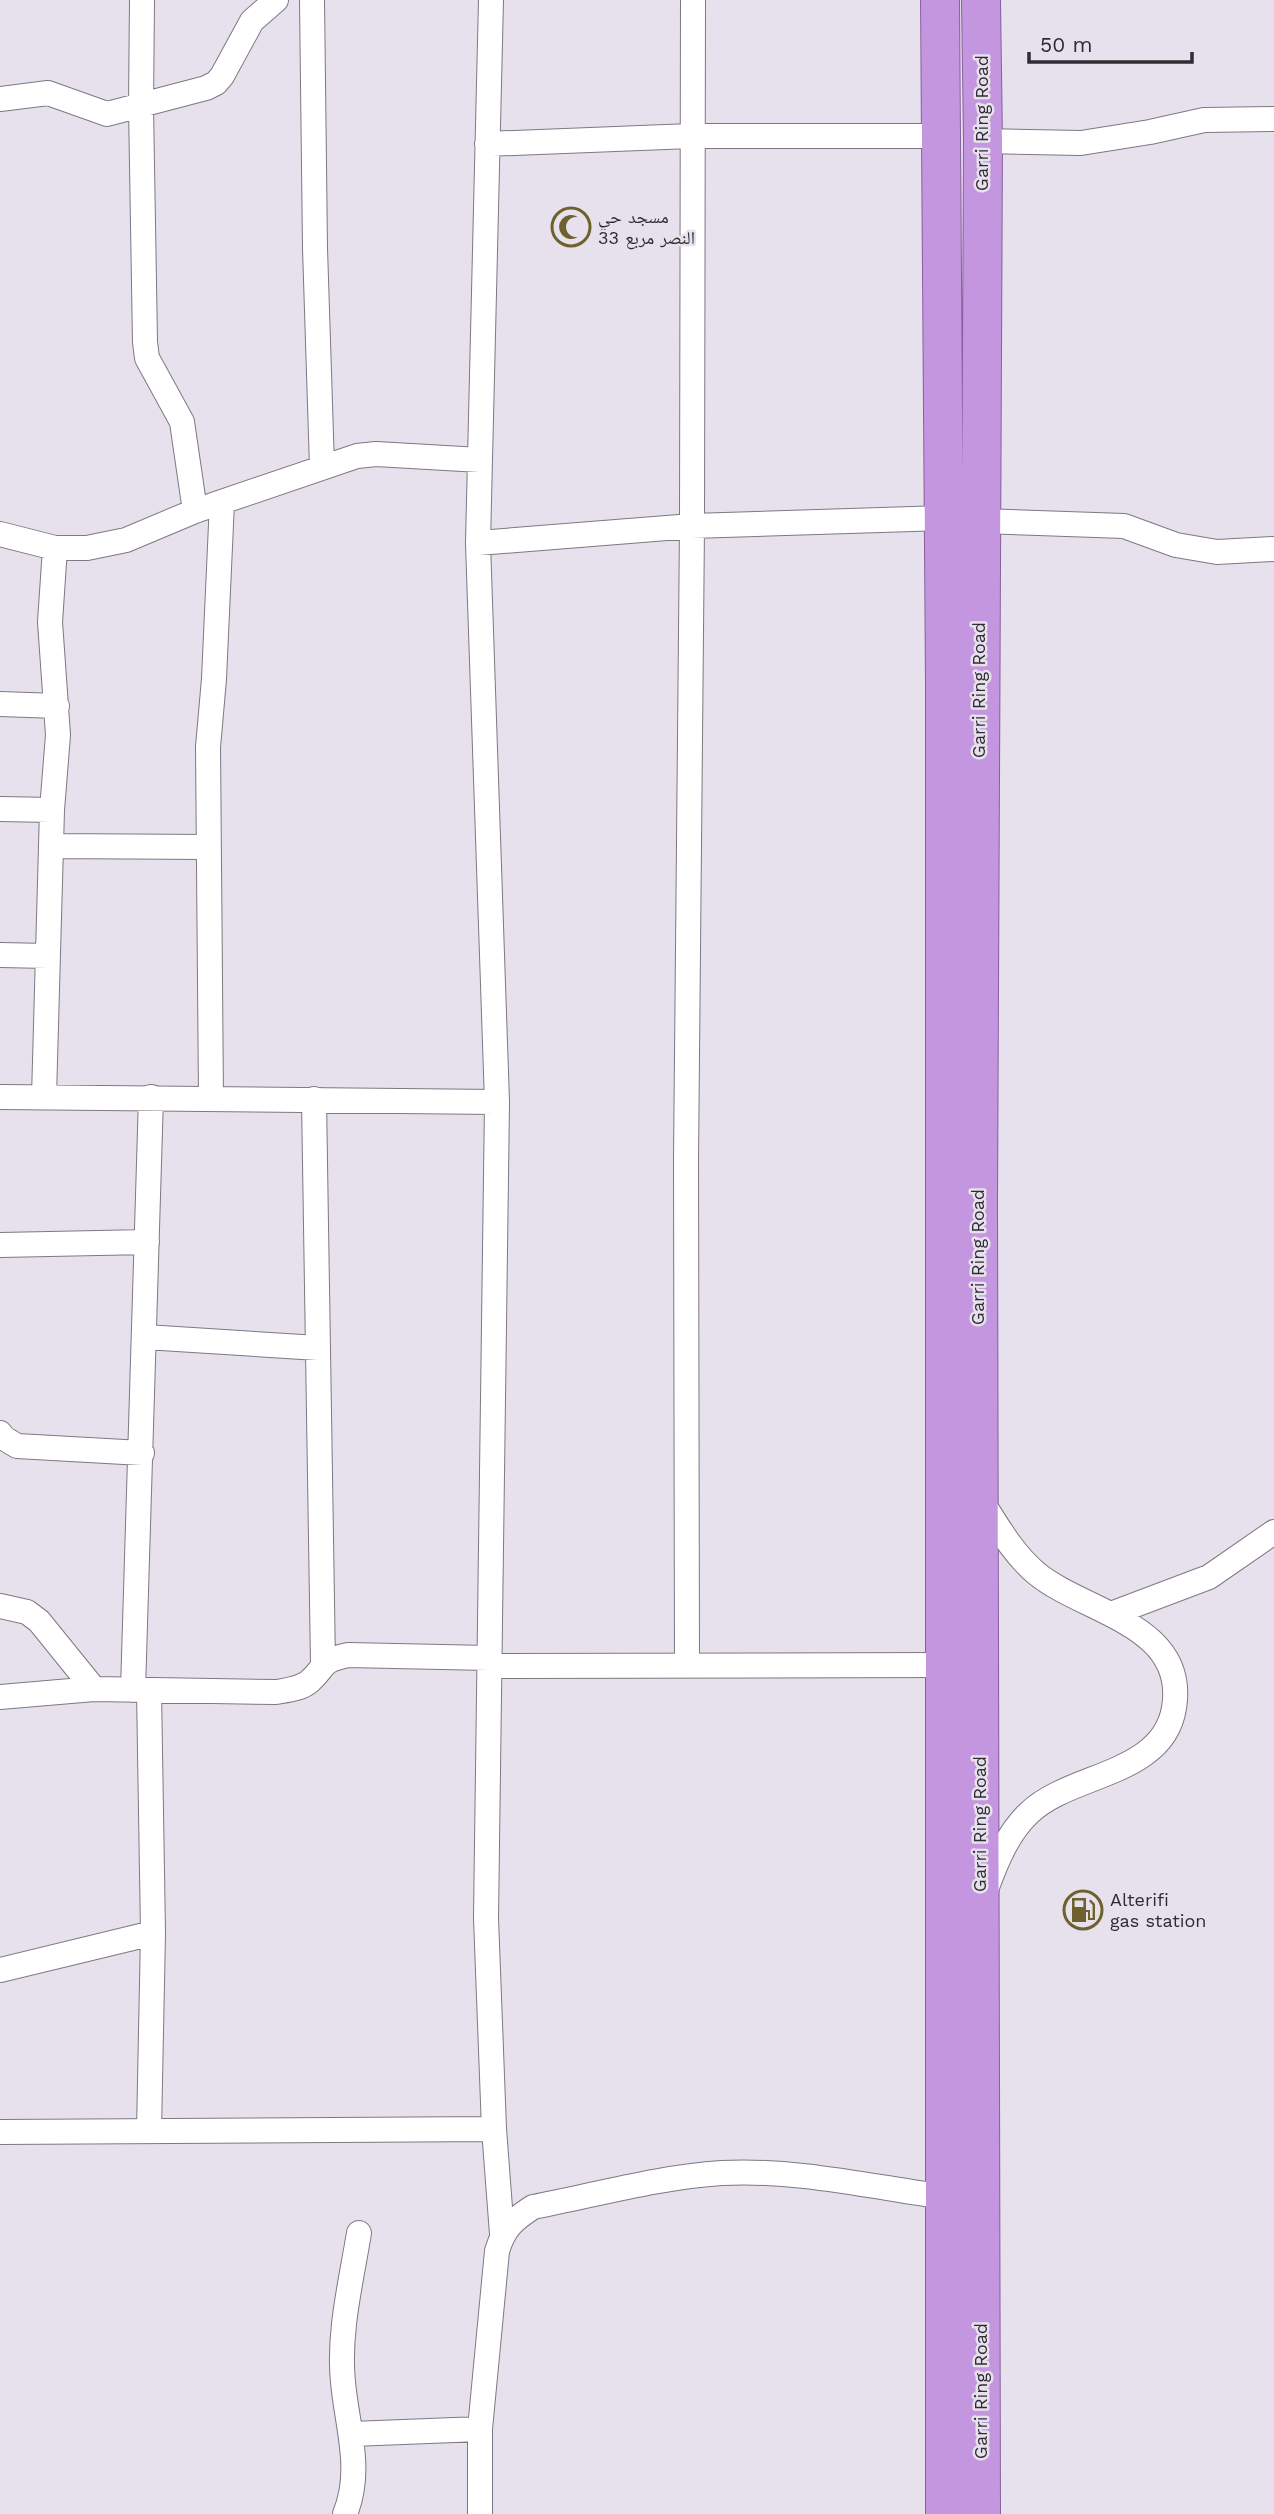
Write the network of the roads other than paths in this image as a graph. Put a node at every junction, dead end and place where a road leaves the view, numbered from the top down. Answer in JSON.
{"nodes":[{"id":1,"x":142,"y":0,"type":"edge"},
{"id":2,"x":276,"y":0,"type":"edge"},
{"id":3,"x":312,"y":0,"type":"edge"},
{"id":4,"x":491,"y":0,"type":"edge"},
{"id":5,"x":693,"y":0,"type":"edge"},
{"id":6,"x":940,"y":0,"type":"edge"},
{"id":7,"x":981,"y":0,"type":"edge"},
{"id":8,"x":0,"y":99,"type":"edge"},
{"id":9,"x":141,"y":106,"type":"junction"},
{"id":10,"x":1274,"y":119,"type":"edge"},
{"id":11,"x":691,"y":136,"type":"junction"},
{"id":12,"x":941,"y":136,"type":"junction"},
{"id":13,"x":983,"y":141,"type":"junction"},
{"id":14,"x":486,"y":144,"type":"junction"},
{"id":15,"x":480,"y":460,"type":"junction"},
{"id":16,"x":322,"y":467,"type":"junction"},
{"id":17,"x":222,"y":502,"type":"junction"},
{"id":18,"x":195,"y":511,"type":"junction"},
{"id":19,"x":962,"y":519,"type":"junction"},
{"id":20,"x":692,"y":526,"type":"junction"},
{"id":21,"x":0,"y":534,"type":"edge"},
{"id":22,"x":478,"y":543,"type":"junction"},
{"id":23,"x":55,"y":548,"type":"junction"},
{"id":24,"x":1274,"y":549,"type":"edge"},
{"id":25,"x":0,"y":704,"type":"edge"},
{"id":26,"x":57,"y":706,"type":"junction"},
{"id":27,"x":0,"y":809,"type":"edge"},
{"id":28,"x":52,"y":810,"type":"junction"},
{"id":29,"x":52,"y":846,"type":"junction"},
{"id":30,"x":207,"y":847,"type":"junction"},
{"id":31,"x":0,"y":955,"type":"edge"},
{"id":32,"x":48,"y":956,"type":"junction"},
{"id":33,"x":0,"y":1097,"type":"edge"},
{"id":34,"x":44,"y":1097,"type":"junction"},
{"id":35,"x":151,"y":1097,"type":"junction"},
{"id":36,"x":211,"y":1098,"type":"junction"},
{"id":37,"x":314,"y":1099,"type":"junction"},
{"id":38,"x":497,"y":1102,"type":"junction"},
{"id":39,"x":147,"y":1242,"type":"junction"},
{"id":40,"x":0,"y":1245,"type":"edge"},
{"id":41,"x":145,"y":1337,"type":"junction"},
{"id":42,"x":318,"y":1348,"type":"junction"},
{"id":43,"x":0,"y":1433,"type":"edge"},
{"id":44,"x":142,"y":1453,"type":"junction"},
{"id":45,"x":979,"y":1496,"type":"junction"},
{"id":46,"x":1274,"y":1532,"type":"edge"},
{"id":47,"x":0,"y":1606,"type":"edge"},
{"id":48,"x":1111,"y":1614,"type":"junction"},
{"id":49,"x":489,"y":1662,"type":"junction"},
{"id":50,"x":323,"y":1664,"type":"junction"},
{"id":51,"x":687,"y":1665,"type":"junction"},
{"id":52,"x":945,"y":1665,"type":"junction"},
{"id":53,"x":94,"y":1689,"type":"junction"},
{"id":54,"x":141,"y":1690,"type":"junction"},
{"id":55,"x":0,"y":1697,"type":"edge"},
{"id":56,"x":980,"y":1906,"type":"junction"},
{"id":57,"x":153,"y":1933,"type":"junction"},
{"id":58,"x":0,"y":1969,"type":"edge"},
{"id":59,"x":494,"y":2129,"type":"junction"},
{"id":60,"x":149,"y":2131,"type":"junction"},
{"id":61,"x":0,"y":2132,"type":"edge"},
{"id":62,"x":945,"y":2197,"type":"junction"},
{"id":63,"x":359,"y":2233,"type":"dead end"},
{"id":64,"x":502,"y":2234,"type":"junction"},
{"id":65,"x":480,"y":2429,"type":"junction"},
{"id":66,"x":352,"y":2434,"type":"junction"},
{"id":67,"x":345,"y":2514,"type":"edge"},
{"id":68,"x":480,"y":2514,"type":"edge"},
{"id":69,"x":945,"y":2514,"type":"edge"},
{"id":70,"x":981,"y":2514,"type":"edge"}],
"edges":[{"from":1,"to":9,"type":"street"},
{"from":2,"to":9,"type":"street"},
{"from":3,"to":16,"type":"street"},
{"from":4,"to":14,"type":"street"},
{"from":5,"to":11,"type":"street"},
{"from":6,"to":12,"type":"highway","name":"Garri Ring Road"},
{"from":7,"to":13,"type":"highway","name":"Garri Ring Road"},
{"from":8,"to":9,"type":"street"},
{"from":9,"to":18,"type":"street"},
{"from":10,"to":13,"type":"street"},
{"from":11,"to":12,"type":"street"},
{"from":11,"to":14,"type":"street"},
{"from":11,"to":20,"type":"street"},
{"from":12,"to":19,"type":"highway","name":"Garri Ring Road"},
{"from":13,"to":19,"type":"highway","name":"Garri Ring Road"},
{"from":14,"to":15,"type":"street"},
{"from":15,"to":16,"type":"street"},
{"from":15,"to":22,"type":"street"},
{"from":16,"to":17,"type":"street"},
{"from":17,"to":18,"type":"street"},
{"from":17,"to":30,"type":"street"},
{"from":18,"to":23,"type":"street"},
{"from":19,"to":20,"type":"street"},
{"from":19,"to":24,"type":"street"},
{"from":19,"to":45,"type":"highway","name":"Garri Ring Road"},
{"from":19,"to":52,"type":"highway","name":"Garri Ring Road"},
{"from":20,"to":22,"type":"street"},
{"from":20,"to":51,"type":"street"},
{"from":21,"to":23,"type":"street"},
{"from":22,"to":38,"type":"street"},
{"from":23,"to":26,"type":"street"},
{"from":25,"to":26,"type":"street"},
{"from":26,"to":28,"type":"street"},
{"from":27,"to":28,"type":"street"},
{"from":28,"to":29,"type":"street"},
{"from":29,"to":30,"type":"street"},
{"from":29,"to":32,"type":"street"},
{"from":30,"to":36,"type":"street"},
{"from":31,"to":32,"type":"street"},
{"from":32,"to":34,"type":"street"},
{"from":33,"to":34,"type":"street"},
{"from":34,"to":35,"type":"street"},
{"from":35,"to":36,"type":"street"},
{"from":35,"to":39,"type":"street"},
{"from":36,"to":37,"type":"street"},
{"from":37,"to":38,"type":"street"},
{"from":37,"to":42,"type":"street"},
{"from":38,"to":49,"type":"street"},
{"from":39,"to":40,"type":"street"},
{"from":39,"to":41,"type":"street"},
{"from":41,"to":42,"type":"street"},
{"from":41,"to":44,"type":"street"},
{"from":42,"to":50,"type":"street"},
{"from":43,"to":44,"type":"street"},
{"from":44,"to":54,"type":"street"},
{"from":45,"to":48,"type":"street"},
{"from":45,"to":56,"type":"highway","name":"Garri Ring Road"},
{"from":46,"to":48,"type":"street"},
{"from":47,"to":53,"type":"street"},
{"from":48,"to":56,"type":"street"},
{"from":49,"to":50,"type":"street"},
{"from":49,"to":51,"type":"street"},
{"from":49,"to":59,"type":"street"},
{"from":50,"to":54,"type":"street"},
{"from":51,"to":52,"type":"street"},
{"from":52,"to":62,"type":"highway","name":"Garri Ring Road"},
{"from":53,"to":54,"type":"street"},
{"from":53,"to":55,"type":"street"},
{"from":54,"to":57,"type":"street"},
{"from":56,"to":70,"type":"highway","name":"Garri Ring Road"},
{"from":57,"to":58,"type":"street"},
{"from":57,"to":60,"type":"street"},
{"from":59,"to":60,"type":"street"},
{"from":59,"to":64,"type":"street"},
{"from":60,"to":61,"type":"street"},
{"from":62,"to":64,"type":"street"},
{"from":62,"to":69,"type":"highway","name":"Garri Ring Road"},
{"from":63,"to":66,"type":"street"},
{"from":64,"to":65,"type":"street"},
{"from":65,"to":66,"type":"street"},
{"from":65,"to":68,"type":"street"},
{"from":66,"to":67,"type":"street"}]}
